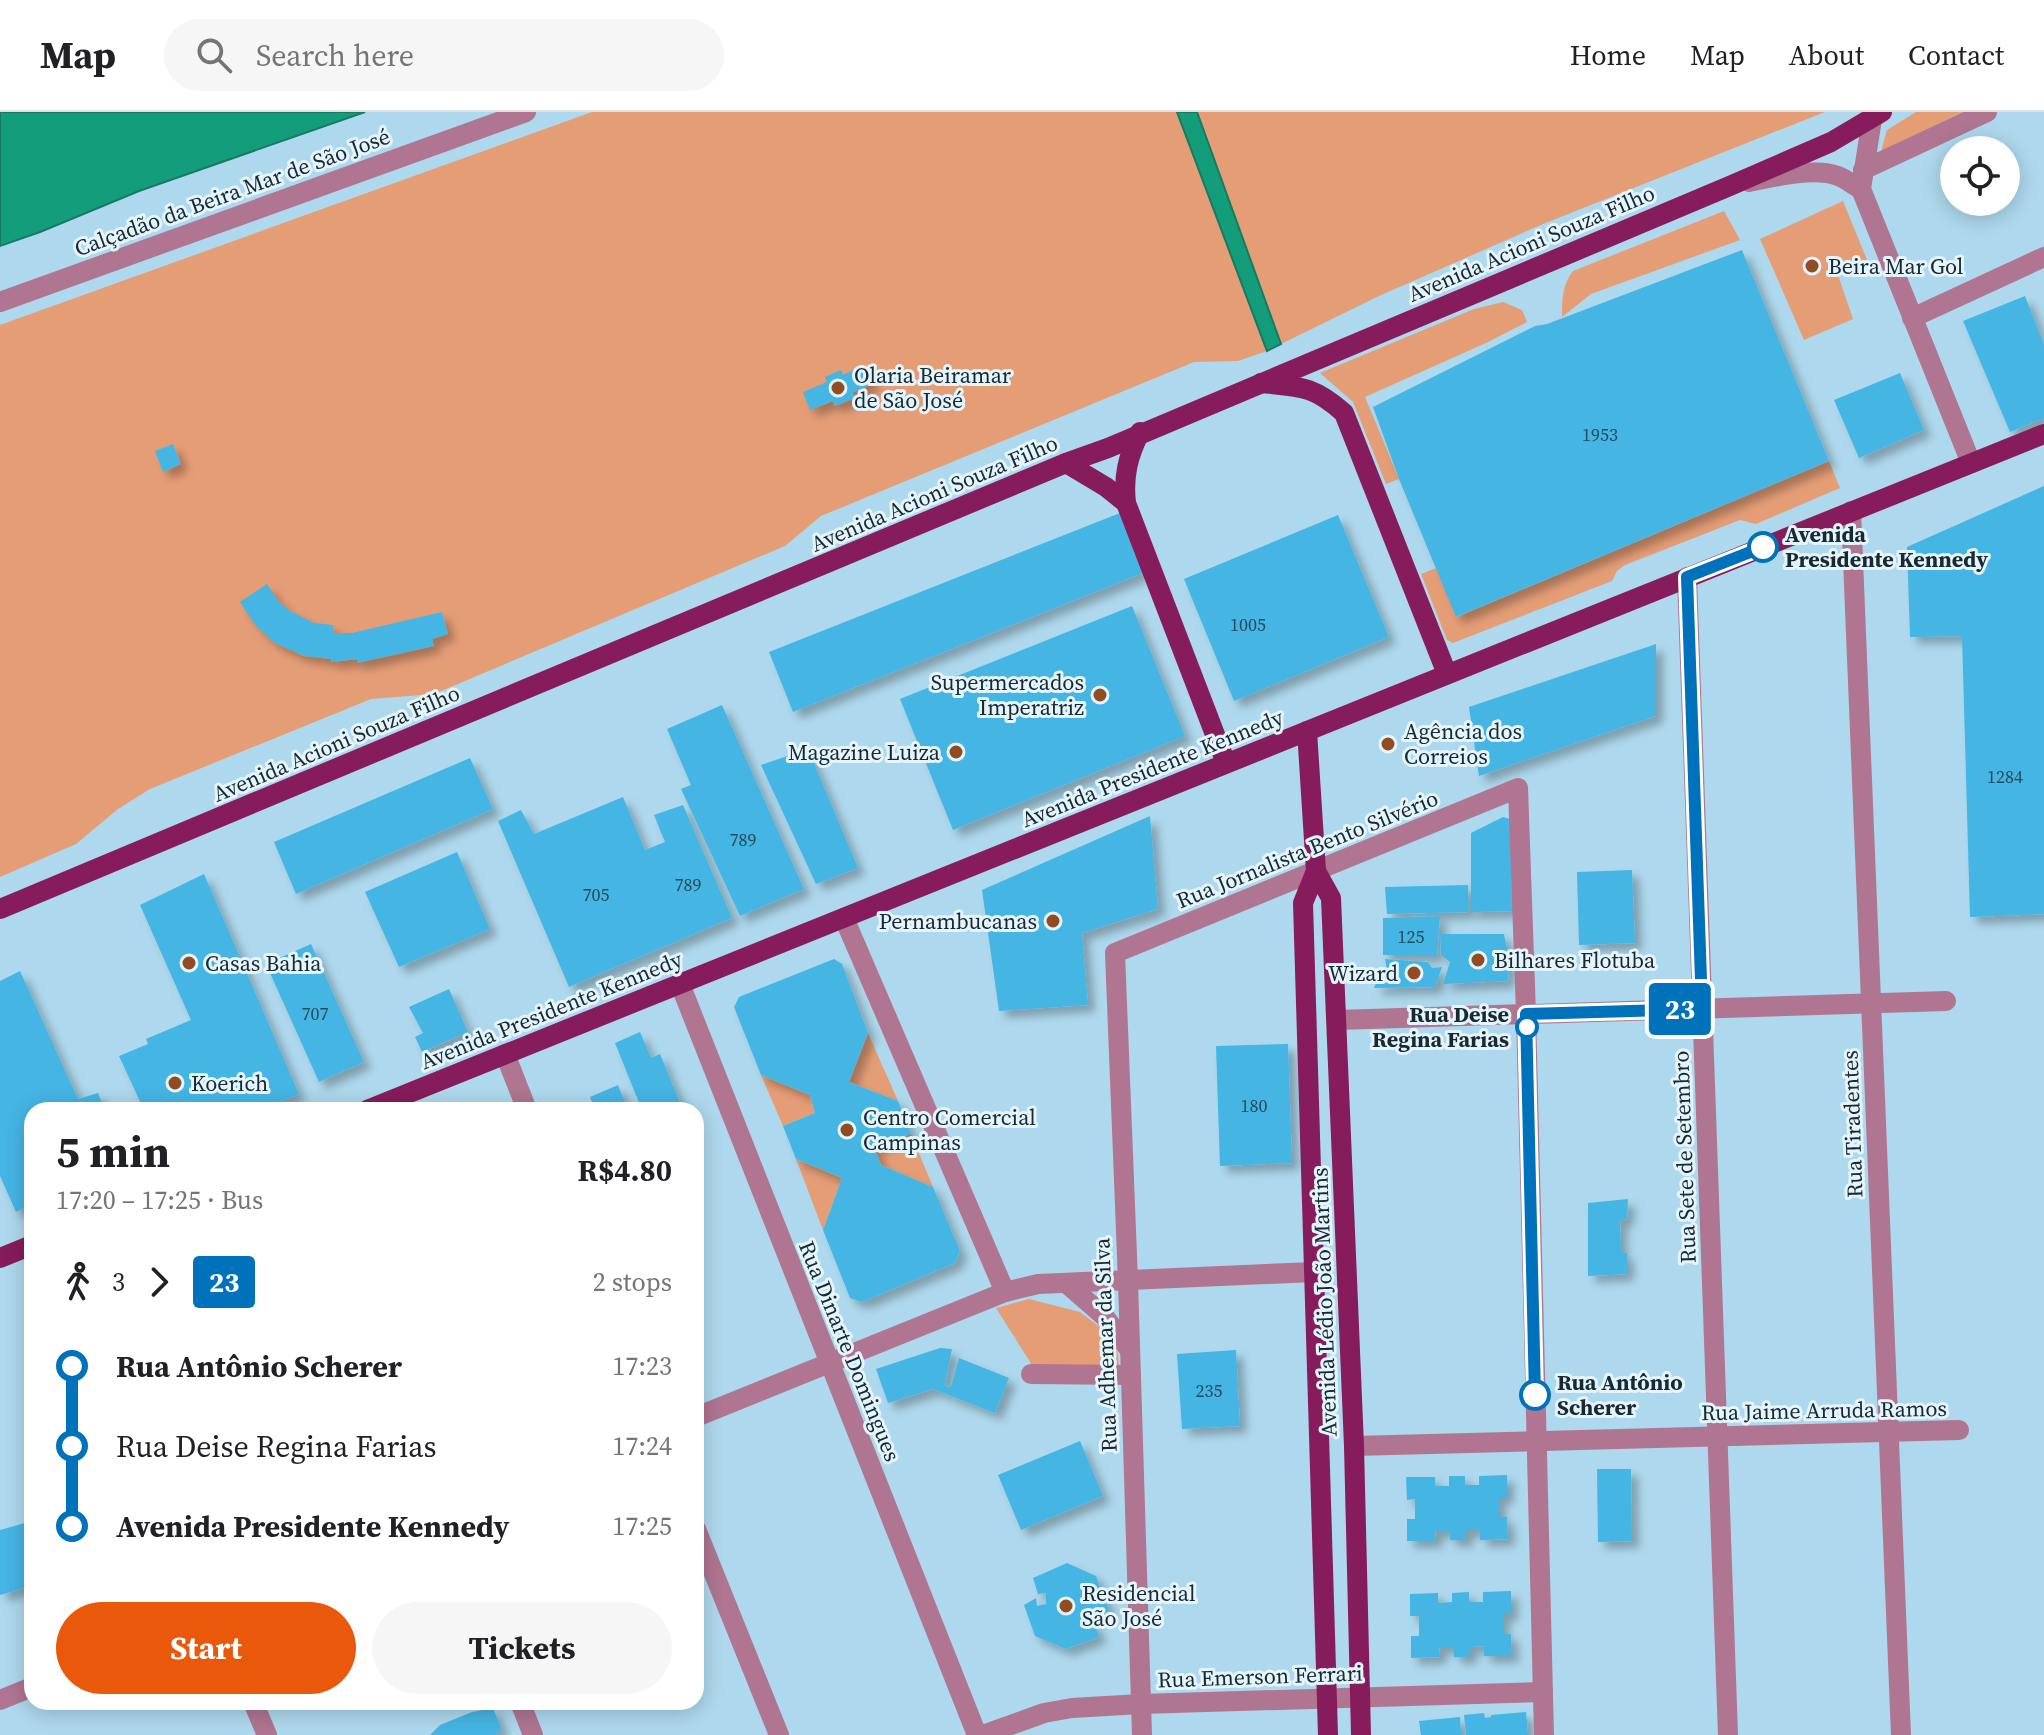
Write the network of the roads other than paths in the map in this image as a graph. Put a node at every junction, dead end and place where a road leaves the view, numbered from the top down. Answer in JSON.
{"nodes":[{"id":1,"x":526,"y":112,"type":"edge"},
{"id":2,"x":1987,"y":112,"type":"edge"},
{"id":3,"x":1877,"y":115,"type":"edge"},
{"id":4,"x":1862,"y":180,"type":"junction"},
{"id":5,"x":1732,"y":185,"type":"junction"},
{"id":6,"x":2044,"y":257,"type":"edge"},
{"id":7,"x":0,"y":302,"type":"edge"},
{"id":8,"x":1912,"y":318,"type":"junction"},
{"id":9,"x":1259,"y":382,"type":"junction"},
{"id":10,"x":1140,"y":432,"type":"junction"},
{"id":11,"x":2044,"y":434,"type":"edge"},
{"id":12,"x":1066,"y":463,"type":"junction"},
{"id":13,"x":1971,"y":463,"type":"junction"},
{"id":14,"x":1126,"y":503,"type":"junction"},
{"id":15,"x":1851,"y":511,"type":"junction"},
{"id":16,"x":1687,"y":577,"type":"junction"},
{"id":17,"x":1447,"y":674,"type":"junction"},
{"id":18,"x":1307,"y":731,"type":"junction"},
{"id":19,"x":1226,"y":763,"type":"junction"},
{"id":20,"x":1316,"y":871,"type":"junction"},
{"id":21,"x":0,"y":909,"type":"edge"},
{"id":22,"x":844,"y":918,"type":"junction"},
{"id":23,"x":1115,"y":953,"type":"joint"},
{"id":24,"x":680,"y":984,"type":"junction"},
{"id":25,"x":1946,"y":1001,"type":"dead end"},
{"id":26,"x":1871,"y":1004,"type":"junction"},
{"id":27,"x":1702,"y":1009,"type":"junction"},
{"id":28,"x":1526,"y":1014,"type":"junction"},
{"id":29,"x":1337,"y":1020,"type":"junction"},
{"id":30,"x":505,"y":1054,"type":"junction"},
{"id":31,"x":387,"y":1102,"type":"edge"},
{"id":32,"x":524,"y":1102,"type":"edge"},
{"id":33,"x":24,"y":1248,"type":"edge"},
{"id":34,"x":0,"y":1258,"type":"edge"},
{"id":35,"x":1313,"y":1272,"type":"junction"},
{"id":36,"x":1128,"y":1281,"type":"junction"},
{"id":37,"x":1066,"y":1283,"type":"junction"},
{"id":38,"x":1005,"y":1292,"type":"junction"},
{"id":39,"x":1130,"y":1350,"type":"junction"},
{"id":40,"x":829,"y":1363,"type":"junction"},
{"id":41,"x":1031,"y":1374,"type":"dead end"},
{"id":42,"x":1131,"y":1375,"type":"junction"},
{"id":43,"x":704,"y":1414,"type":"edge"},
{"id":44,"x":1959,"y":1430,"type":"dead end"},
{"id":45,"x":1889,"y":1432,"type":"junction"},
{"id":46,"x":1718,"y":1437,"type":"junction"},
{"id":47,"x":1537,"y":1441,"type":"junction"},
{"id":48,"x":1354,"y":1446,"type":"junction"},
{"id":49,"x":704,"y":1549,"type":"edge"},
{"id":50,"x":24,"y":1690,"type":"edge"},
{"id":51,"x":1543,"y":1692,"type":"junction"},
{"id":52,"x":1360,"y":1697,"type":"junction"},
{"id":53,"x":1327,"y":1698,"type":"junction"},
{"id":54,"x":0,"y":1700,"type":"edge"},
{"id":55,"x":1141,"y":1704,"type":"junction"},
{"id":56,"x":256,"y":1710,"type":"edge"},
{"id":57,"x":523,"y":1710,"type":"edge"},
{"id":58,"x":267,"y":1735,"type":"edge"},
{"id":59,"x":533,"y":1735,"type":"edge"},
{"id":60,"x":779,"y":1735,"type":"edge"},
{"id":61,"x":977,"y":1735,"type":"edge"},
{"id":62,"x":983,"y":1735,"type":"edge"},
{"id":63,"x":1142,"y":1735,"type":"edge"},
{"id":64,"x":1328,"y":1735,"type":"edge"},
{"id":65,"x":1361,"y":1735,"type":"edge"},
{"id":66,"x":1544,"y":1735,"type":"edge"},
{"id":67,"x":1728,"y":1735,"type":"edge"},
{"id":68,"x":1901,"y":1735,"type":"edge"}],
"edges":[{"from":1,"to":7,"type":"street","name":"Calçadão da Beira Mar de São José"},
{"from":2,"to":4,"type":"street"},
{"from":3,"to":4,"type":"street"},
{"from":3,"to":5,"type":"main road","name":"Avenida Acioni Souza Filho"},
{"from":4,"to":5,"type":"street"},
{"from":4,"to":8,"type":"street"},
{"from":5,"to":9,"type":"main road","name":"Avenida Acioni Souza Filho"},
{"from":6,"to":8,"type":"street"},
{"from":8,"to":13,"type":"street"},
{"from":9,"to":10,"type":"main road","name":"Avenida Acioni Souza Filho"},
{"from":9,"to":17,"type":"main road"},
{"from":10,"to":12,"type":"main road","name":"Avenida Acioni Souza Filho"},
{"from":10,"to":14,"type":"main road"},
{"from":11,"to":13,"type":"main road","name":"Avenida Presidente Kennedy"},
{"from":12,"to":14,"type":"main road"},
{"from":12,"to":21,"type":"main road","name":"Avenida Acioni Souza Filho"},
{"from":13,"to":15,"type":"main road","name":"Avenida Presidente Kennedy"},
{"from":14,"to":19,"type":"main road"},
{"from":15,"to":16,"type":"main road","name":"Avenida Presidente Kennedy"},
{"from":15,"to":26,"type":"street","name":"Rua Tiradentes"},
{"from":16,"to":17,"type":"main road","name":"Avenida Presidente Kennedy"},
{"from":16,"to":27,"type":"street","name":"Rua Sete de Setembro"},
{"from":17,"to":18,"type":"main road","name":"Avenida Presidente Kennedy"},
{"from":18,"to":19,"type":"main road","name":"Avenida Presidente Kennedy"},
{"from":18,"to":20,"type":"main road","name":"Avenida Lédio João Martins"},
{"from":19,"to":22,"type":"main road","name":"Avenida Presidente Kennedy"},
{"from":20,"to":23,"type":"street","name":"Rua Jornalista Bento Silvério"},
{"from":20,"to":28,"type":"street","name":"Rua Jornalista Bento Silvério"},
{"from":20,"to":29,"type":"main road","name":"Avenida Lédio João Martins"},
{"from":20,"to":35,"type":"main road","name":"Avenida Lédio João Martins"},
{"from":22,"to":24,"type":"main road","name":"Avenida Presidente Kennedy"},
{"from":22,"to":38,"type":"street"},
{"from":23,"to":36,"type":"street","name":"Rua Adhemar da Silva"},
{"from":24,"to":30,"type":"main road","name":"Avenida Presidente Kennedy"},
{"from":24,"to":40,"type":"street","name":"Rua Dinarte Domingues"},
{"from":25,"to":26,"type":"street"},
{"from":26,"to":27,"type":"street"},
{"from":26,"to":45,"type":"street","name":"Rua Tiradentes"},
{"from":27,"to":28,"type":"street"},
{"from":27,"to":46,"type":"street","name":"Rua Sete de Setembro"},
{"from":28,"to":29,"type":"street"},
{"from":28,"to":47,"type":"street"},
{"from":29,"to":48,"type":"main road","name":"Avenida Lédio João Martins"},
{"from":30,"to":31,"type":"main road","name":"Avenida Presidente Kennedy"},
{"from":30,"to":32,"type":"street"},
{"from":33,"to":34,"type":"main road"},
{"from":35,"to":36,"type":"street"},
{"from":35,"to":53,"type":"main road","name":"Avenida Lédio João Martins"},
{"from":36,"to":37,"type":"street"},
{"from":36,"to":39,"type":"street","name":"Rua Adhemar da Silva"},
{"from":37,"to":38,"type":"street"},
{"from":37,"to":39,"type":"street"},
{"from":38,"to":40,"type":"street"},
{"from":39,"to":42,"type":"street","name":"Rua Adhemar da Silva"},
{"from":40,"to":43,"type":"street"},
{"from":40,"to":61,"type":"street","name":"Rua Dinarte Domingues"},
{"from":41,"to":42,"type":"street"},
{"from":42,"to":55,"type":"street","name":"Rua Adhemar da Silva"},
{"from":44,"to":45,"type":"street","name":"Rua Jaime Arruda Ramos"},
{"from":45,"to":46,"type":"street","name":"Rua Jaime Arruda Ramos"},
{"from":45,"to":68,"type":"street","name":"Rua Tiradentes"},
{"from":46,"to":47,"type":"street","name":"Rua Jaime Arruda Ramos"},
{"from":46,"to":67,"type":"street","name":"Rua Sete de Setembro"},
{"from":47,"to":48,"type":"street","name":"Rua Jaime Arruda Ramos"},
{"from":47,"to":51,"type":"street"},
{"from":48,"to":52,"type":"main road","name":"Avenida Lédio João Martins"},
{"from":49,"to":60,"type":"street"},
{"from":50,"to":54,"type":"street"},
{"from":51,"to":52,"type":"street","name":"Rua Emerson Ferrari"},
{"from":51,"to":66,"type":"street"},
{"from":52,"to":53,"type":"street","name":"Rua Emerson Ferrari"},
{"from":52,"to":65,"type":"main road","name":"Avenida Lédio João Martins"},
{"from":53,"to":55,"type":"street","name":"Rua Emerson Ferrari"},
{"from":53,"to":64,"type":"main road","name":"Avenida Lédio João Martins"},
{"from":55,"to":62,"type":"street","name":"Rua Emerson Ferrari"},
{"from":55,"to":63,"type":"street","name":"Rua Adhemar da Silva"},
{"from":56,"to":58,"type":"street"},
{"from":57,"to":59,"type":"street"}]}
